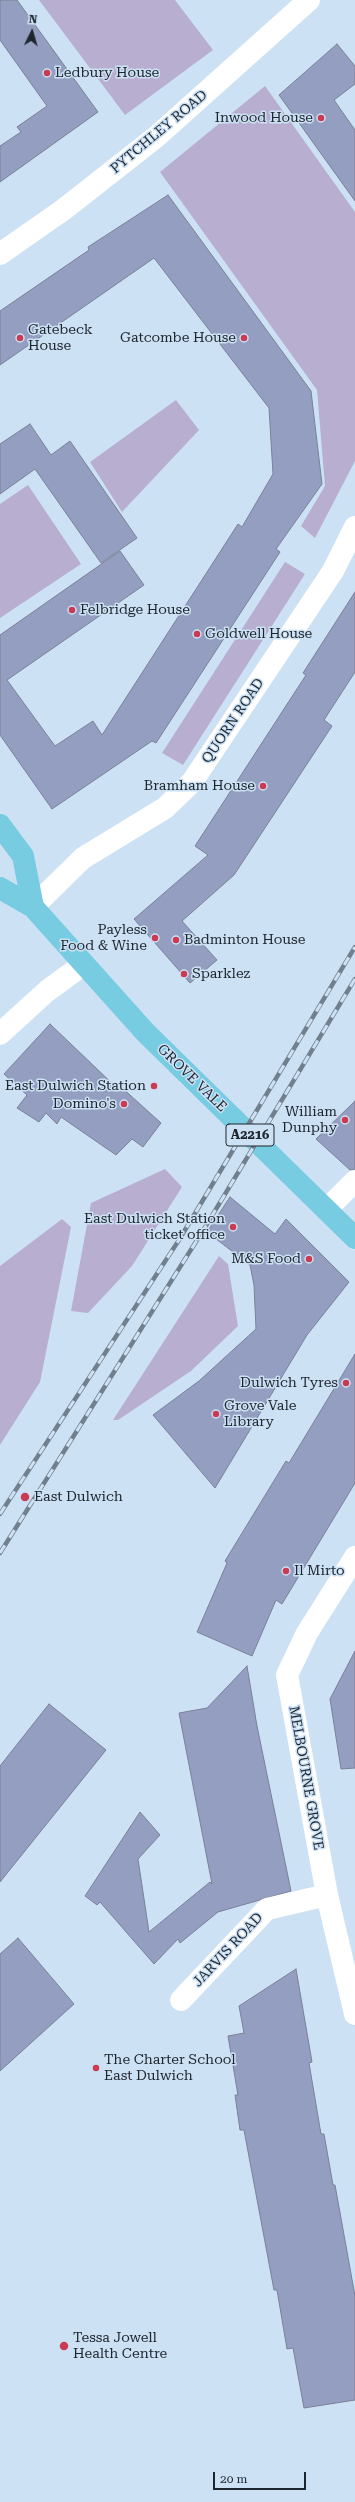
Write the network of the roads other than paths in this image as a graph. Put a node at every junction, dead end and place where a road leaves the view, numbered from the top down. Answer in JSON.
{"nodes":[{"id":1,"x":310,"y":0,"type":"edge"},
{"id":2,"x":0,"y":254,"type":"edge"},
{"id":3,"x":355,"y":528,"type":"edge"},
{"id":4,"x":0,"y":825,"type":"edge"},
{"id":5,"x":0,"y":888,"type":"edge"},
{"id":6,"x":33,"y":907,"type":"junction"},
{"id":7,"x":84,"y":964,"type":"junction"},
{"id":8,"x":0,"y":1034,"type":"edge"},
{"id":9,"x":355,"y":1181,"type":"edge"},
{"id":10,"x":326,"y":1208,"type":"junction"},
{"id":11,"x":355,"y":1238,"type":"edge"},
{"id":12,"x":355,"y":1557,"type":"edge"},
{"id":13,"x":327,"y":1895,"type":"junction"},
{"id":14,"x":181,"y":2000,"type":"dead end"},
{"id":15,"x":355,"y":2014,"type":"edge"}],
"edges":[{"from":1,"to":2,"type":"street","name":"PYTCHLEY ROAD"},
{"from":3,"to":6,"type":"street","name":"QUORN ROAD"},
{"from":4,"to":6,"type":"main road"},
{"from":5,"to":6,"type":"main road","number":"A2216"},
{"from":6,"to":7,"type":"main road","number":"A2216"},
{"from":7,"to":8,"type":"street"},
{"from":7,"to":10,"type":"main road","name":"GROVE VALE","number":"A2216"},
{"from":9,"to":10,"type":"street"},
{"from":10,"to":11,"type":"main road","name":"GROVE VALE","number":"A2216"},
{"from":12,"to":13,"type":"street","name":"MELBOURNE GROVE"},
{"from":13,"to":14,"type":"street","name":"JARVIS ROAD"},
{"from":13,"to":15,"type":"street","name":"MELBOURNE GROVE"}]}
